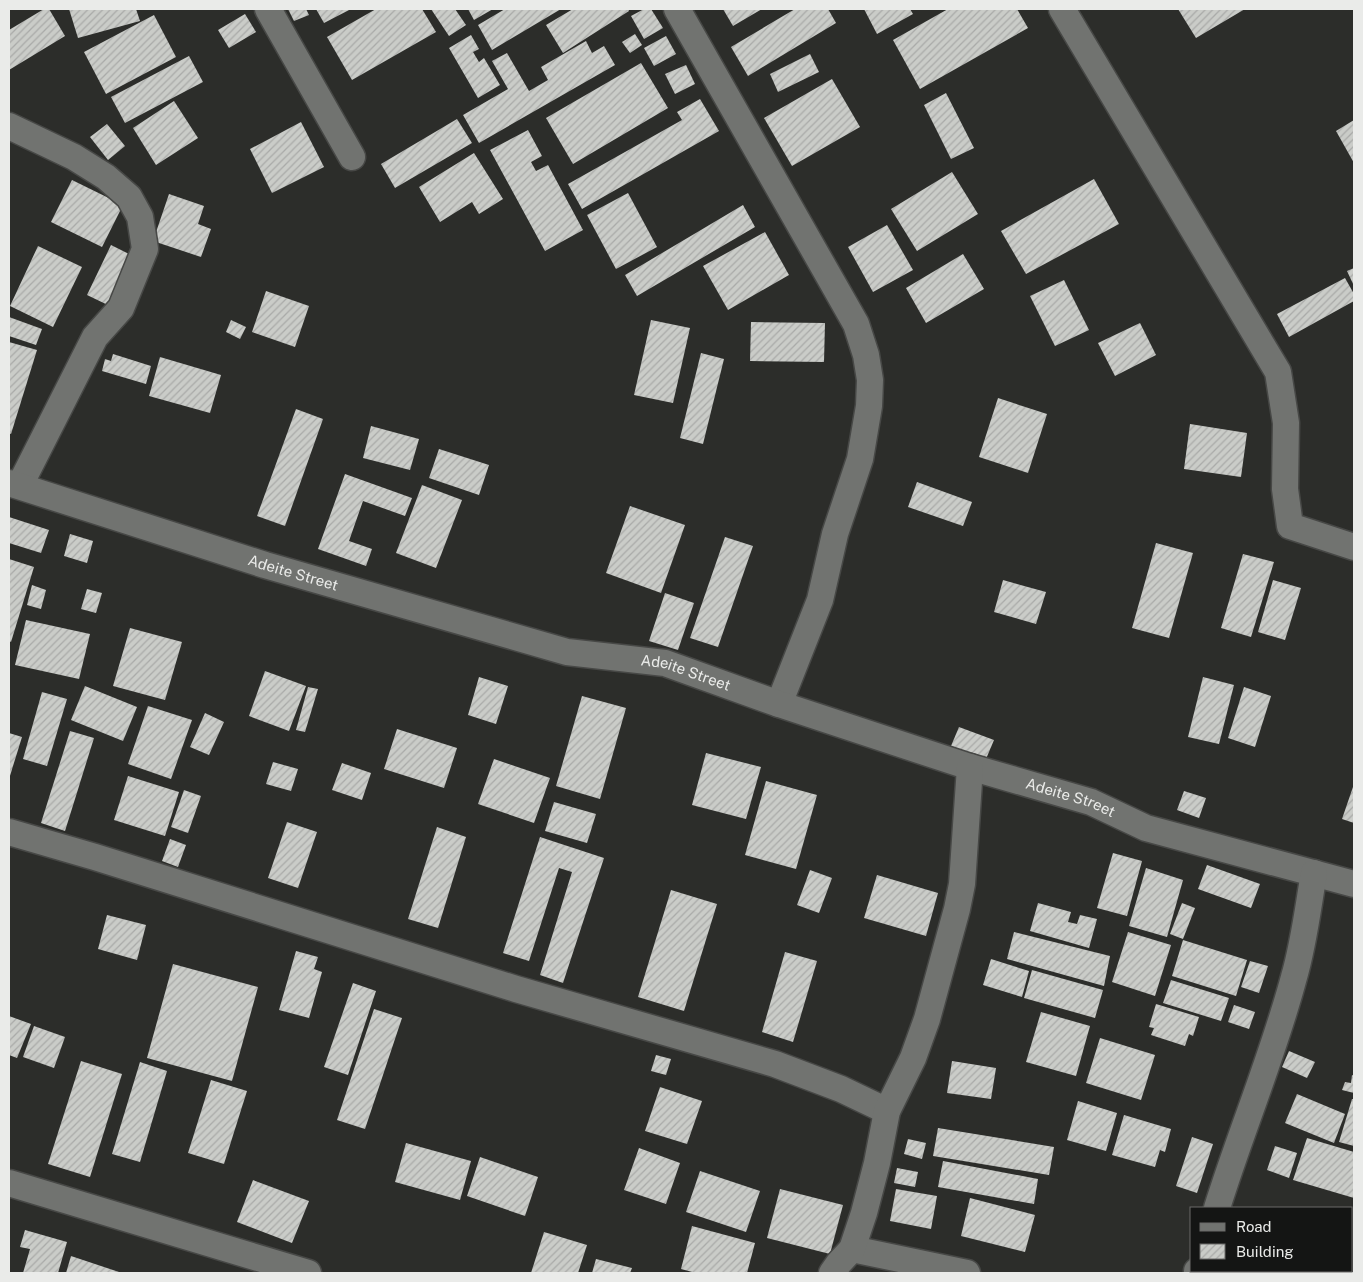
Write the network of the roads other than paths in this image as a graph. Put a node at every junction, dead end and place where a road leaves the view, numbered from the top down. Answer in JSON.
{"nodes":[{"id":1,"x":268,"y":9,"type":"edge"},
{"id":2,"x":677,"y":9,"type":"edge"},
{"id":3,"x":1062,"y":9,"type":"edge"},
{"id":4,"x":9,"y":126,"type":"edge"},
{"id":5,"x":352,"y":157,"type":"dead end"},
{"id":6,"x":14,"y":484,"type":"edge"},
{"id":7,"x":1354,"y":547,"type":"edge"},
{"id":8,"x":779,"y":704,"type":"junction"},
{"id":9,"x":970,"y":767,"type":"junction"},
{"id":10,"x":9,"y":832,"type":"edge"},
{"id":11,"x":1314,"y":872,"type":"junction"},
{"id":12,"x":1354,"y":884,"type":"edge"},
{"id":13,"x":888,"y":1111,"type":"junction"},
{"id":14,"x":9,"y":1183,"type":"edge"},
{"id":15,"x":1217,"y":1207,"type":"edge"},
{"id":16,"x":852,"y":1249,"type":"junction"},
{"id":17,"x":308,"y":1273,"type":"edge"},
{"id":18,"x":832,"y":1273,"type":"edge"},
{"id":19,"x":967,"y":1273,"type":"edge"}],
"edges":[{"from":1,"to":5,"type":"street"},
{"from":2,"to":8,"type":"street"},
{"from":3,"to":7,"type":"street"},
{"from":4,"to":6,"type":"street"},
{"from":6,"to":8,"type":"street","name":"Adeite Street"},
{"from":8,"to":9,"type":"street","name":"Adeite Street"},
{"from":9,"to":11,"type":"street","name":"Adeite Street"},
{"from":9,"to":13,"type":"street"},
{"from":10,"to":13,"type":"street"},
{"from":11,"to":12,"type":"street","name":"Adeite Street"},
{"from":11,"to":15,"type":"street"},
{"from":13,"to":16,"type":"street"},
{"from":14,"to":17,"type":"street"},
{"from":16,"to":18,"type":"street"},
{"from":16,"to":19,"type":"street"}]}
